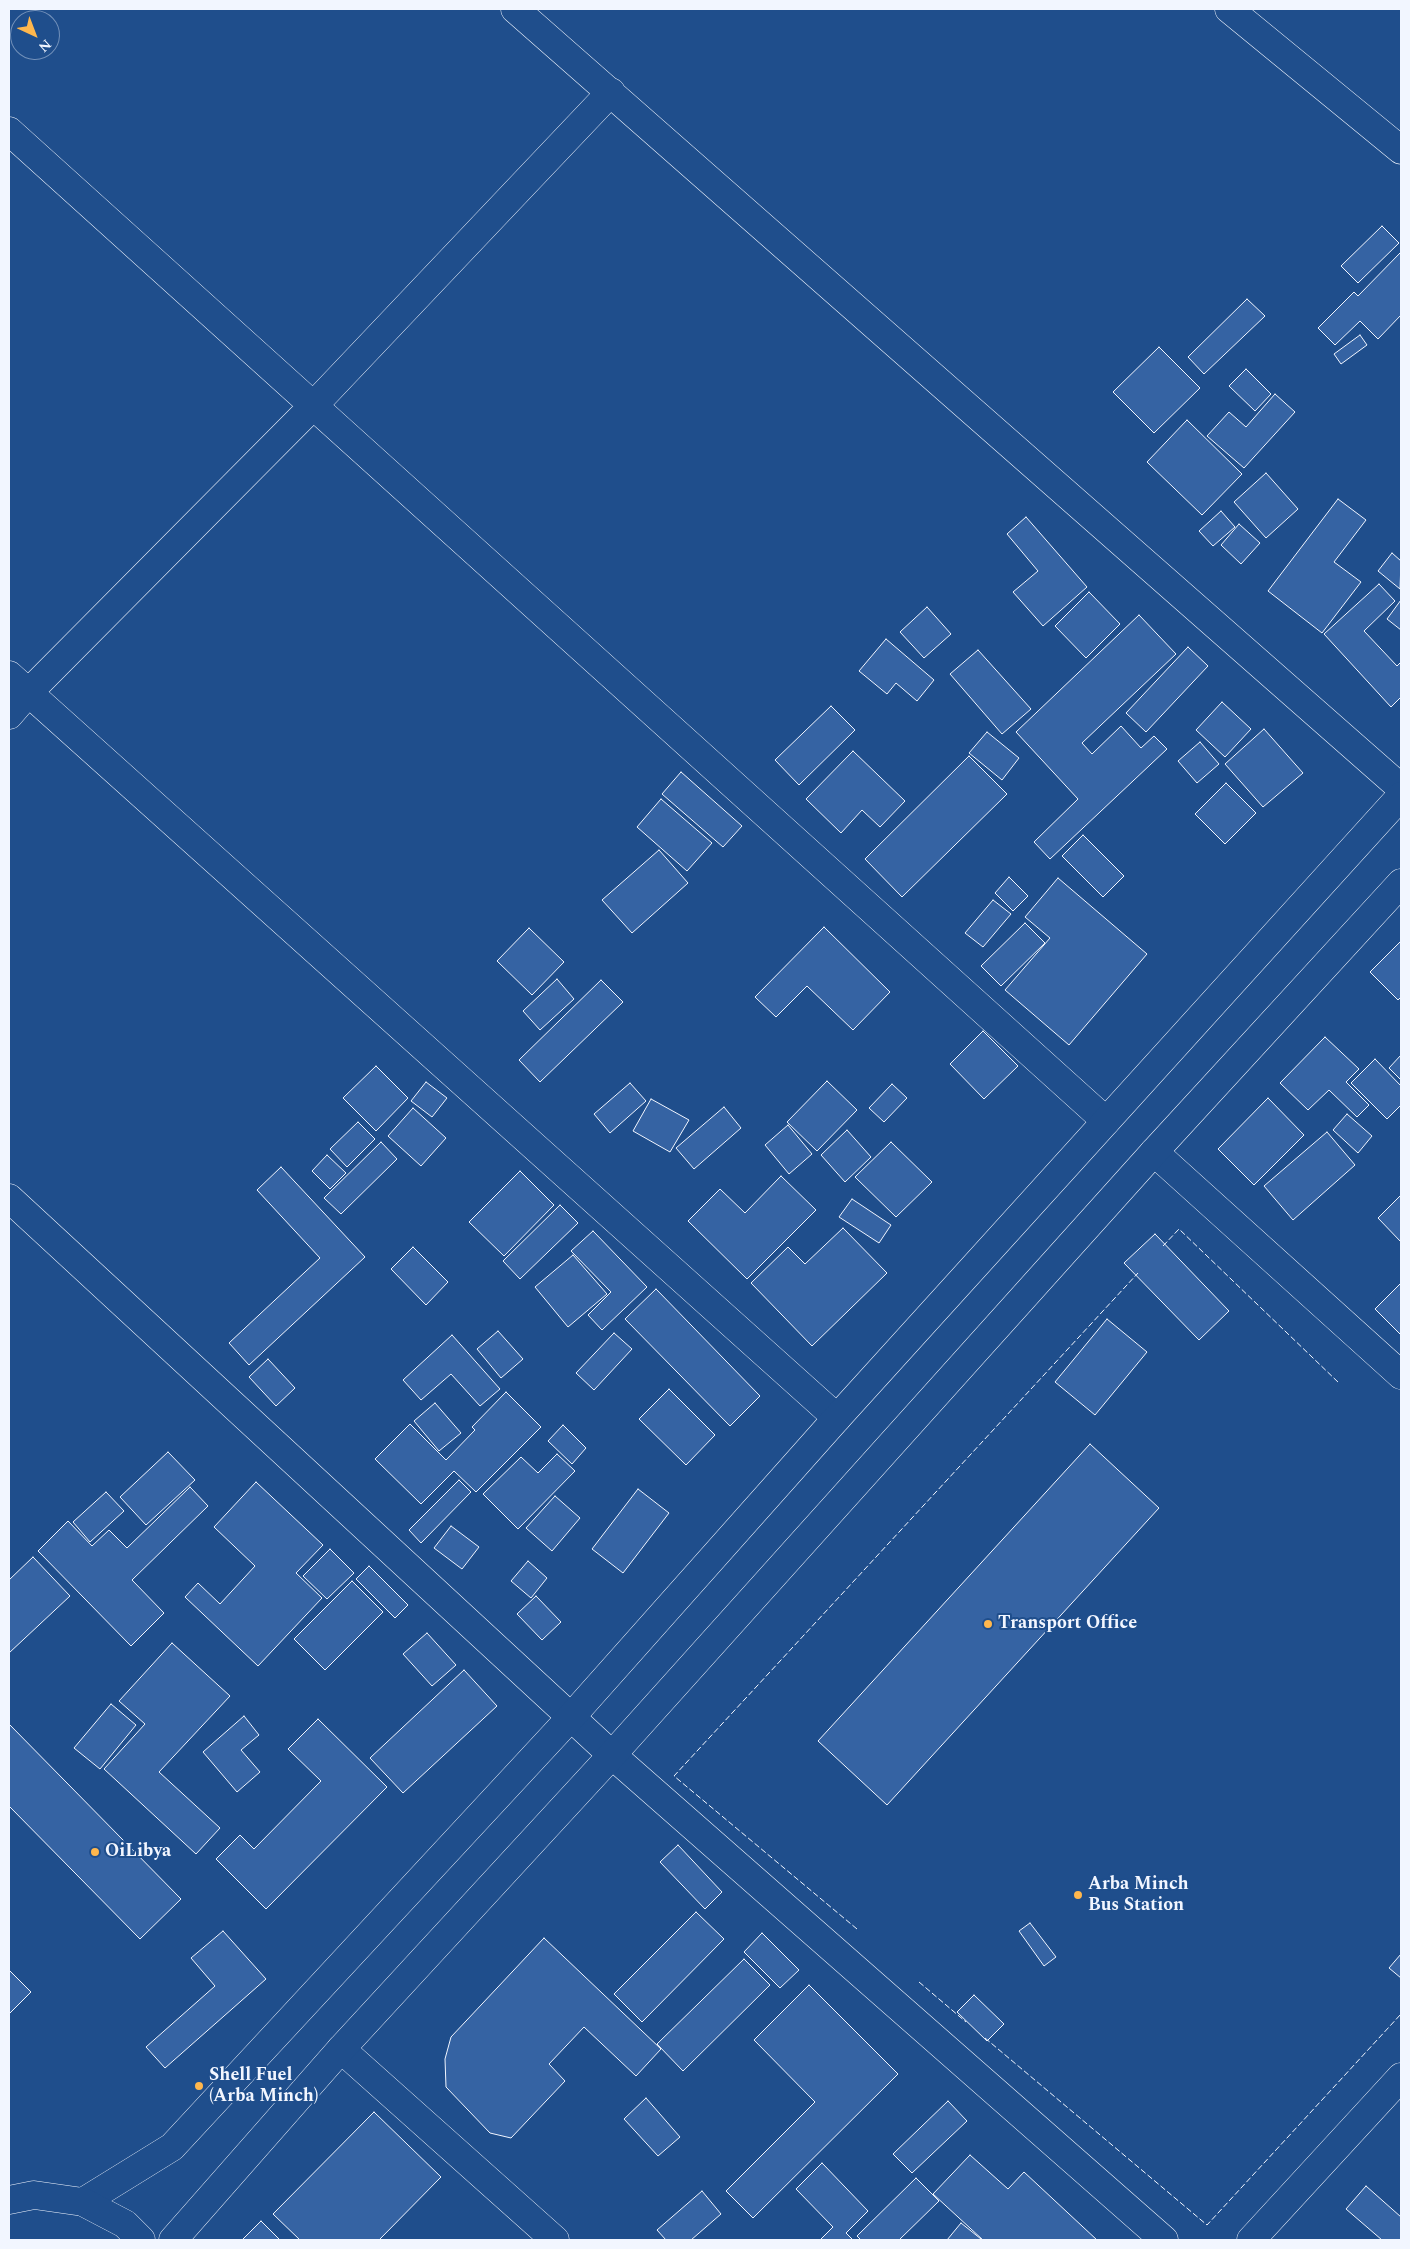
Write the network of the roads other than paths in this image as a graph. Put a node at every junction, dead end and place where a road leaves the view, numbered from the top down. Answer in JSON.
{"nodes":[{"id":1,"x":515,"y":9,"type":"edge"},
{"id":2,"x":1229,"y":9,"type":"edge"},
{"id":3,"x":611,"y":92,"type":"junction"},
{"id":4,"x":9,"y":131,"type":"edge"},
{"id":5,"x":1401,"y":150,"type":"edge"},
{"id":6,"x":314,"y":405,"type":"junction"},
{"id":7,"x":18,"y":684,"type":"edge"},
{"id":8,"x":9,"y":715,"type":"edge"},
{"id":9,"x":1401,"y":788,"type":"edge"},
{"id":10,"x":1401,"y":796,"type":"edge"},
{"id":11,"x":1401,"y":883,"type":"edge"},
{"id":12,"x":1106,"y":1121,"type":"junction"},
{"id":13,"x":1154,"y":1152,"type":"junction"},
{"id":14,"x":9,"y":1198,"type":"edge"},
{"id":15,"x":1401,"y":1375,"type":"edge"},
{"id":16,"x":836,"y":1418,"type":"junction"},
{"id":17,"x":572,"y":1716,"type":"junction"},
{"id":18,"x":612,"y":1755,"type":"junction"},
{"id":19,"x":341,"y":2049,"type":"junction"},
{"id":20,"x":1401,"y":2076,"type":"edge"},
{"id":21,"x":17,"y":2194,"type":"edge"},
{"id":22,"x":83,"y":2202,"type":"junction"},
{"id":23,"x":141,"y":2240,"type":"edge"},
{"id":24,"x":173,"y":2240,"type":"edge"},
{"id":25,"x":554,"y":2240,"type":"edge"},
{"id":26,"x":1164,"y":2240,"type":"edge"},
{"id":27,"x":1251,"y":2240,"type":"edge"}],
"edges":[{"from":1,"to":3,"type":"main road"},
{"from":2,"to":5,"type":"main road"},
{"from":3,"to":6,"type":"main road"},
{"from":3,"to":9,"type":"main road"},
{"from":4,"to":6,"type":"main road"},
{"from":6,"to":7,"type":"main road"},
{"from":6,"to":12,"type":"main road"},
{"from":7,"to":8,"type":"main road"},
{"from":7,"to":16,"type":"main road"},
{"from":10,"to":12,"type":"main road"},
{"from":11,"to":13,"type":"main road"},
{"from":12,"to":16,"type":"main road"},
{"from":13,"to":15,"type":"main road"},
{"from":13,"to":18,"type":"main road"},
{"from":14,"to":17,"type":"main road"},
{"from":16,"to":17,"type":"main road"},
{"from":17,"to":18,"type":"main road"},
{"from":17,"to":22,"type":"main road"},
{"from":18,"to":19,"type":"main road"},
{"from":18,"to":26,"type":"main road"},
{"from":19,"to":24,"type":"main road"},
{"from":19,"to":25,"type":"main road"},
{"from":20,"to":27,"type":"main road"},
{"from":21,"to":22,"type":"main road"},
{"from":22,"to":23,"type":"main road"}]}
